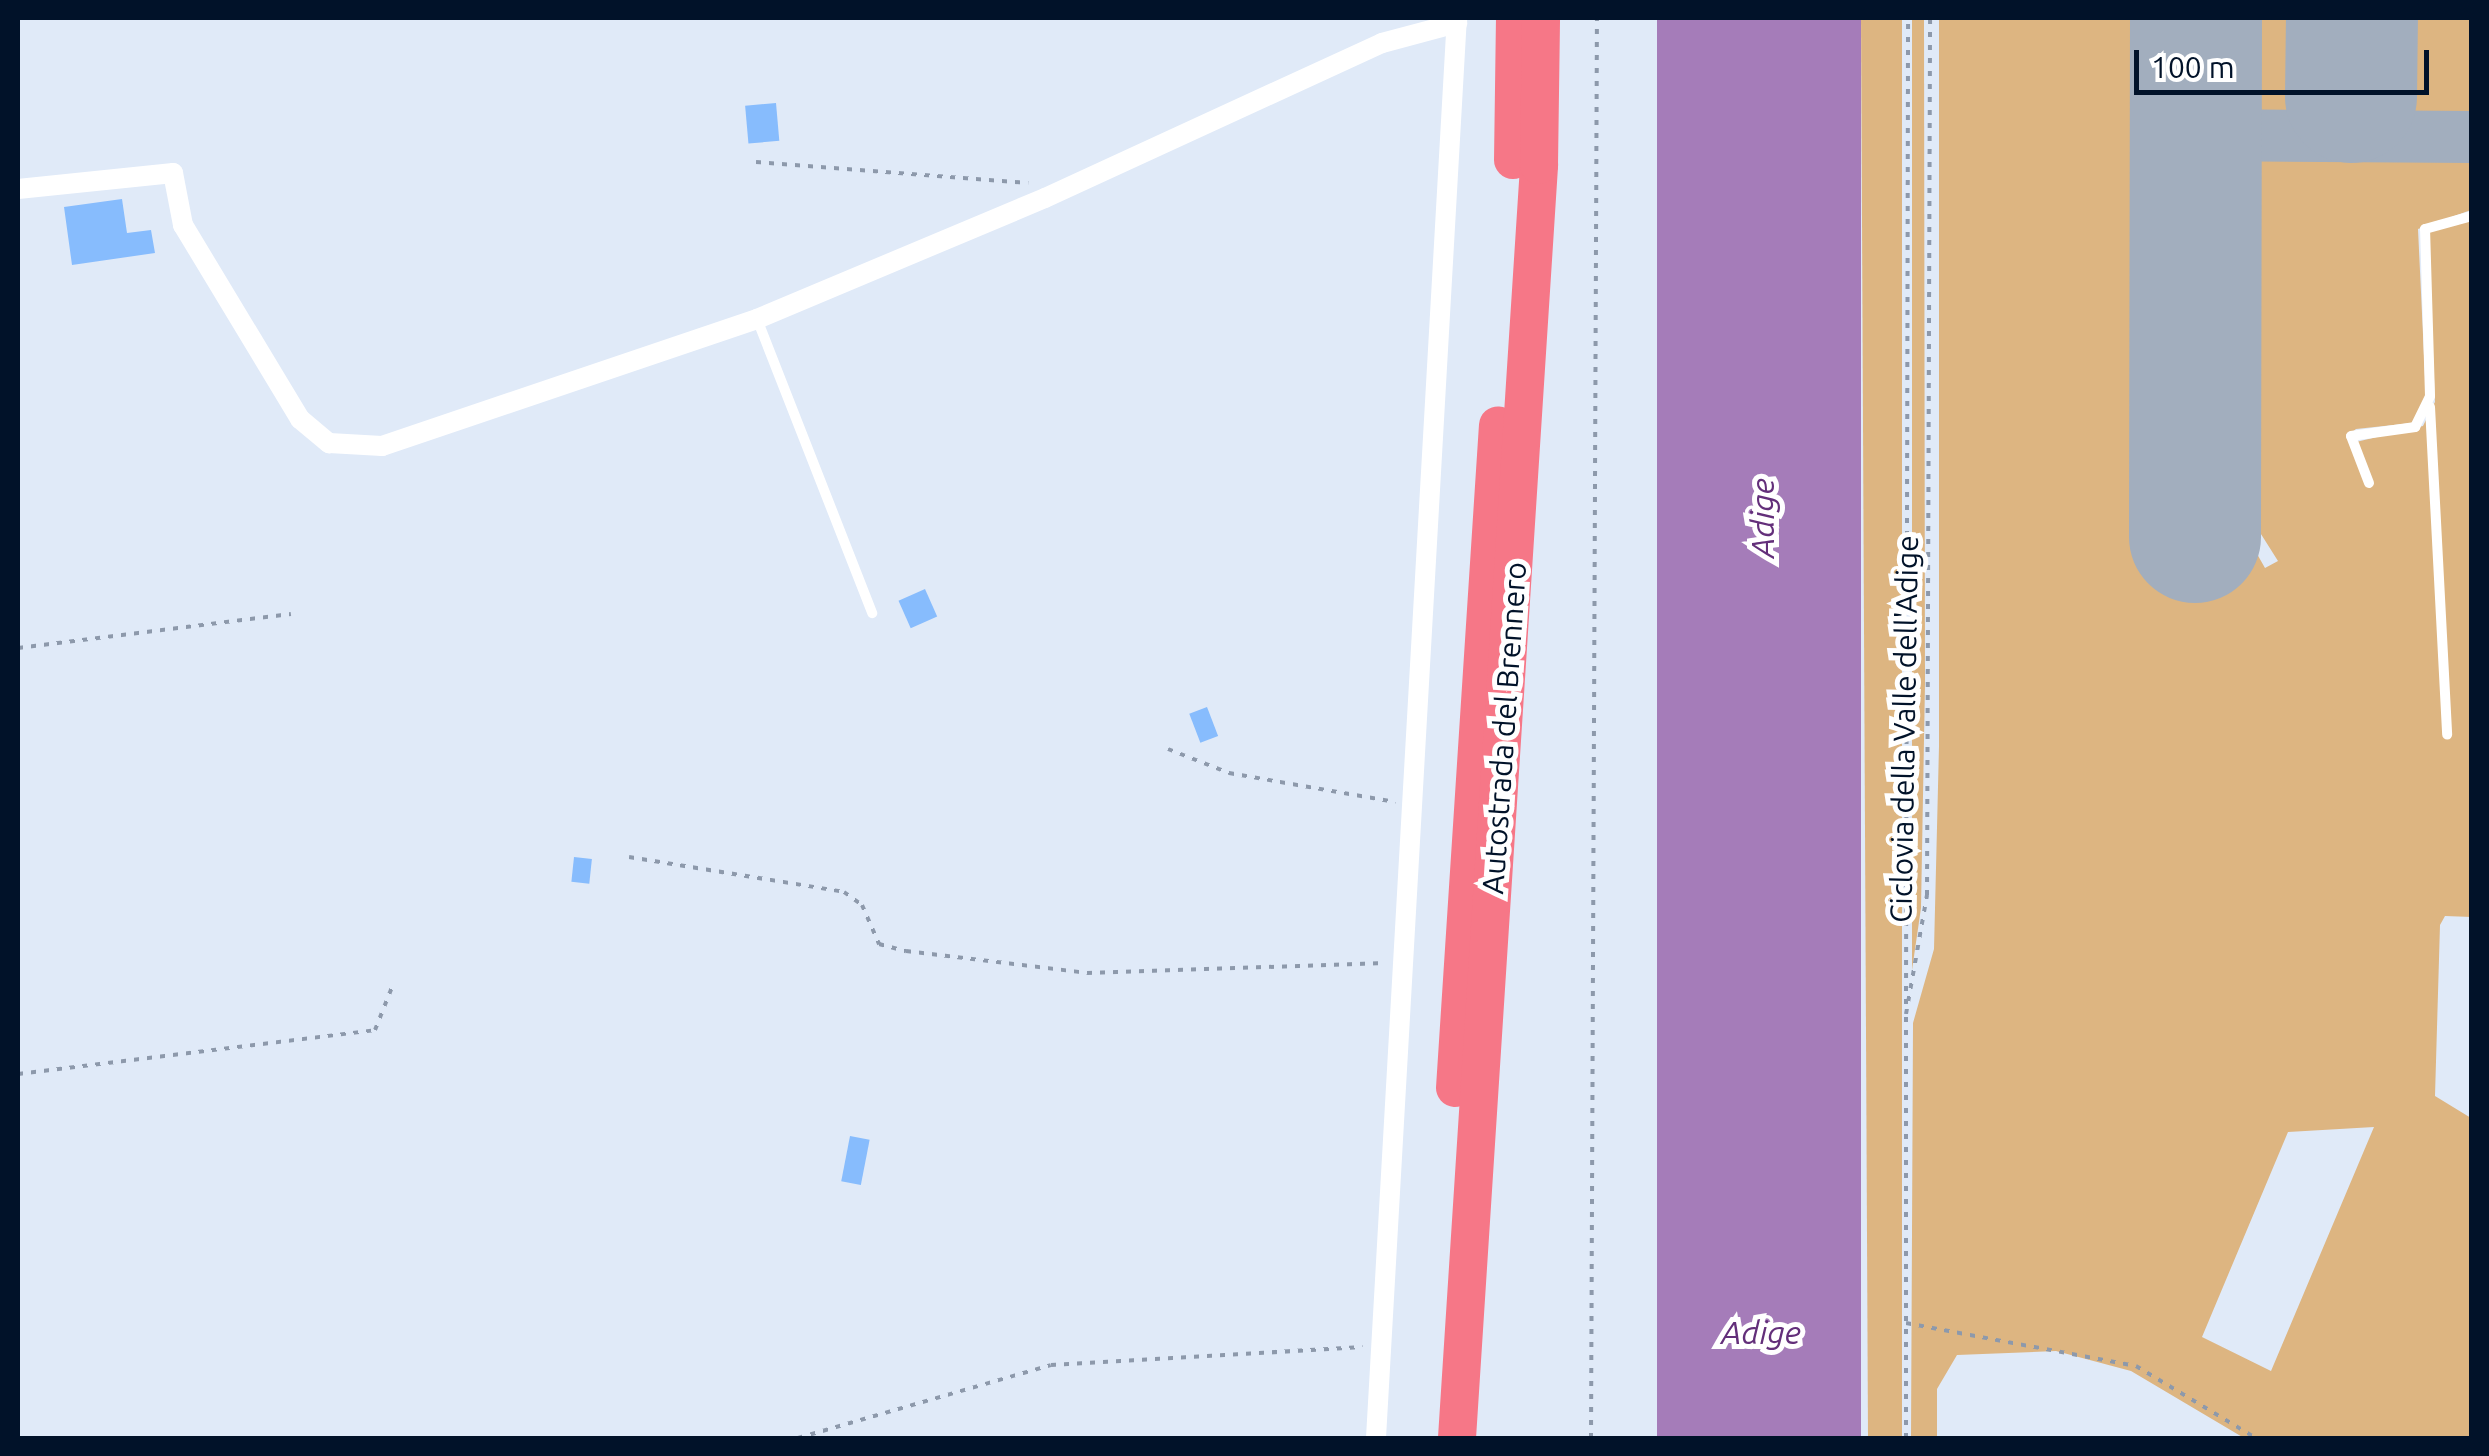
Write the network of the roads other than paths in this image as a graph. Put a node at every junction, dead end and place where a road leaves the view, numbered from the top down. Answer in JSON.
{"nodes":[{"id":1,"x":1515,"y":18,"type":"edge"},
{"id":2,"x":1541,"y":18,"type":"edge"},
{"id":3,"x":1457,"y":20,"type":"edge"},
{"id":4,"x":18,"y":189,"type":"edge"},
{"id":5,"x":2472,"y":216,"type":"edge"},
{"id":6,"x":756,"y":318,"type":"junction"},
{"id":7,"x":2430,"y":396,"type":"junction"},
{"id":8,"x":2369,"y":483,"type":"dead end"},
{"id":9,"x":872,"y":613,"type":"dead end"},
{"id":10,"x":2447,"y":735,"type":"dead end"},
{"id":11,"x":1376,"y":1438,"type":"edge"},
{"id":12,"x":1433,"y":1438,"type":"edge"},
{"id":13,"x":1457,"y":1438,"type":"edge"}],
"edges":[{"from":1,"to":12,"type":"highway","name":"Autostrada del Brennero"},
{"from":2,"to":13,"type":"highway","name":"Autostrada del Brennero"},
{"from":3,"to":6,"type":"street"},
{"from":3,"to":11,"type":"street"},
{"from":4,"to":6,"type":"street"},
{"from":5,"to":7,"type":"lane"},
{"from":6,"to":9,"type":"lane"},
{"from":7,"to":8,"type":"lane"},
{"from":7,"to":10,"type":"lane"}]}
